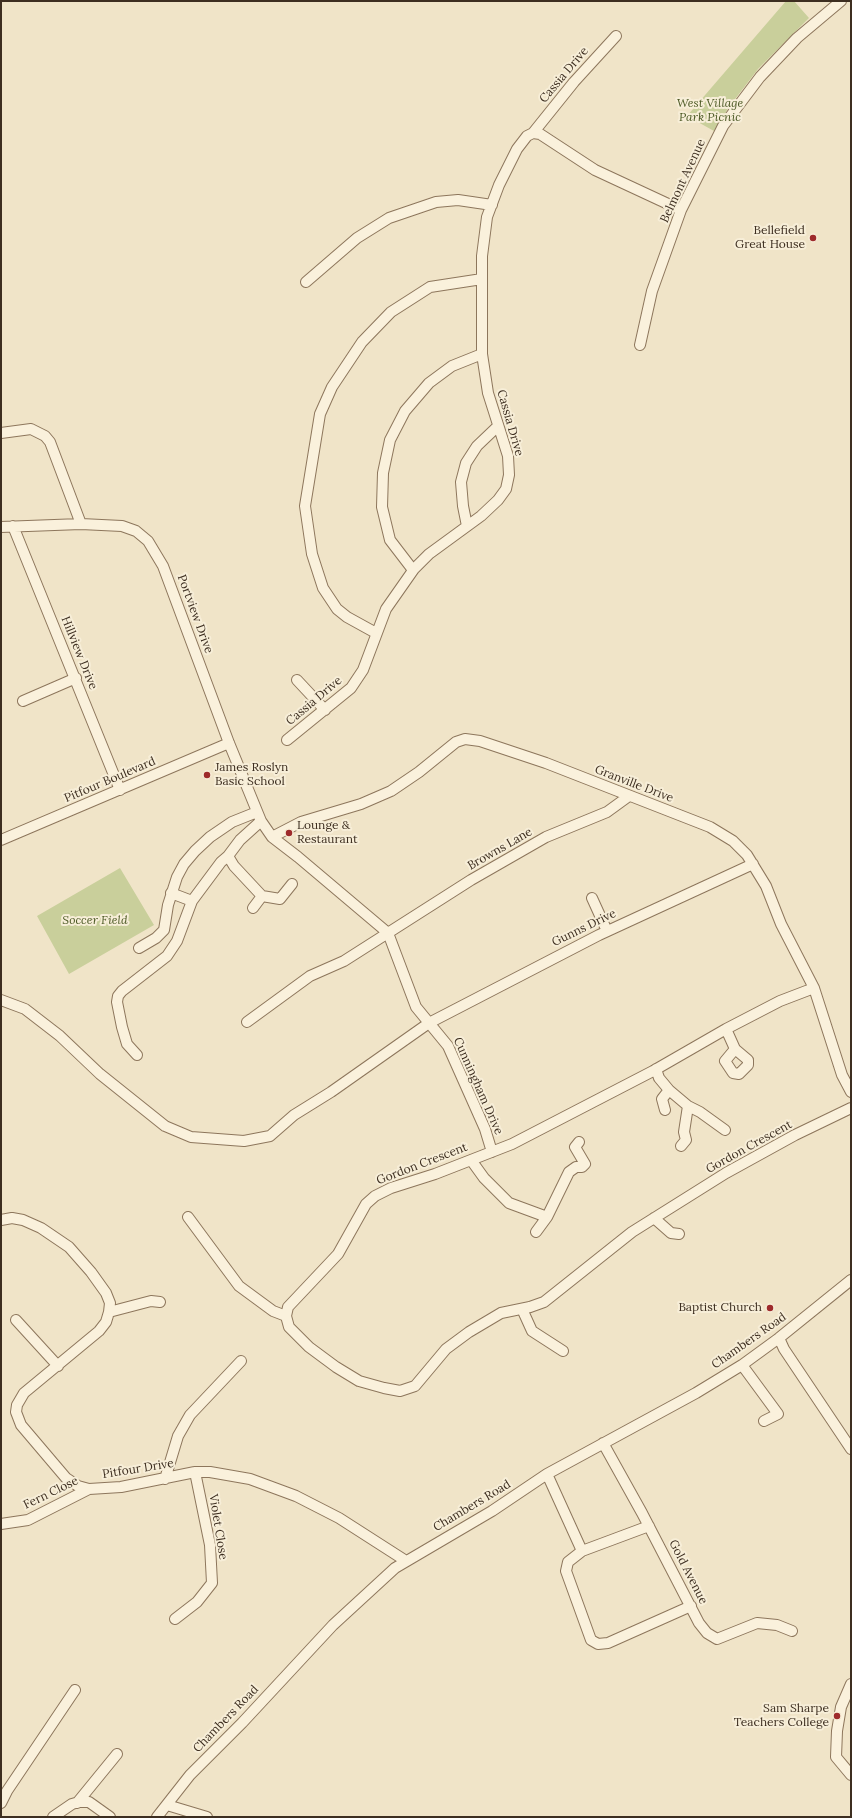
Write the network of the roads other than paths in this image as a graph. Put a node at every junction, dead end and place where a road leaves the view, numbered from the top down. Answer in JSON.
{"nodes":[{"id":1,"x":841,"y":1,"type":"edge"},
{"id":2,"x":616,"y":36,"type":"dead end"},
{"id":3,"x":533,"y":133,"type":"junction"},
{"id":4,"x":492,"y":205,"type":"junction"},
{"id":5,"x":682,"y":210,"type":"junction"},
{"id":6,"x":482,"y":279,"type":"junction"},
{"id":7,"x":306,"y":282,"type":"dead end"},
{"id":8,"x":640,"y":345,"type":"dead end"},
{"id":9,"x":482,"y":354,"type":"junction"},
{"id":10,"x":498,"y":426,"type":"junction"},
{"id":11,"x":1,"y":433,"type":"edge"},
{"id":12,"x":81,"y":524,"type":"junction"},
{"id":13,"x":13,"y":526,"type":"junction"},
{"id":14,"x":467,"y":526,"type":"junction"},
{"id":15,"x":1,"y":527,"type":"edge"},
{"id":16,"x":413,"y":570,"type":"junction"},
{"id":17,"x":376,"y":633,"type":"junction"},
{"id":18,"x":76,"y":678,"type":"junction"},
{"id":19,"x":297,"y":680,"type":"dead end"},
{"id":20,"x":23,"y":701,"type":"dead end"},
{"id":21,"x":325,"y":710,"type":"junction"},
{"id":22,"x":287,"y":740,"type":"dead end"},
{"id":23,"x":229,"y":743,"type":"junction"},
{"id":24,"x":120,"y":790,"type":"junction"},
{"id":25,"x":629,"y":796,"type":"junction"},
{"id":26,"x":259,"y":816,"type":"junction"},
{"id":27,"x":272,"y":837,"type":"junction"},
{"id":28,"x":1,"y":840,"type":"edge"},
{"id":29,"x":228,"y":856,"type":"junction"},
{"id":30,"x":753,"y":864,"type":"junction"},
{"id":31,"x":292,"y":884,"type":"dead end"},
{"id":32,"x":171,"y":893,"type":"junction"},
{"id":33,"x":262,"y":896,"type":"junction"},
{"id":34,"x":592,"y":898,"type":"dead end"},
{"id":35,"x":192,"y":901,"type":"junction"},
{"id":36,"x":253,"y":908,"type":"dead end"},
{"id":37,"x":607,"y":931,"type":"junction"},
{"id":38,"x":388,"y":932,"type":"junction"},
{"id":39,"x":139,"y":948,"type":"dead end"},
{"id":40,"x":814,"y":988,"type":"junction"},
{"id":41,"x":1,"y":1000,"type":"edge"},
{"id":42,"x":247,"y":1022,"type":"dead end"},
{"id":43,"x":429,"y":1023,"type":"junction"},
{"id":44,"x":726,"y":1029,"type":"junction"},
{"id":45,"x":735,"y":1049,"type":"dead end"},
{"id":46,"x":137,"y":1055,"type":"dead end"},
{"id":47,"x":656,"y":1070,"type":"junction"},
{"id":48,"x":669,"y":1090,"type":"junction"},
{"id":49,"x":851,"y":1092,"type":"edge"},
{"id":50,"x":688,"y":1106,"type":"junction"},
{"id":51,"x":851,"y":1108,"type":"edge"},
{"id":52,"x":665,"y":1110,"type":"dead end"},
{"id":53,"x":725,"y":1130,"type":"dead end"},
{"id":54,"x":579,"y":1142,"type":"dead end"},
{"id":55,"x":681,"y":1146,"type":"dead end"},
{"id":56,"x":492,"y":1152,"type":"junction"},
{"id":57,"x":471,"y":1160,"type":"junction"},
{"id":58,"x":188,"y":1217,"type":"dead end"},
{"id":59,"x":547,"y":1217,"type":"junction"},
{"id":60,"x":654,"y":1218,"type":"junction"},
{"id":61,"x":1,"y":1220,"type":"edge"},
{"id":62,"x":536,"y":1232,"type":"dead end"},
{"id":63,"x":678,"y":1234,"type":"dead end"},
{"id":64,"x":851,"y":1280,"type":"edge"},
{"id":65,"x":160,"y":1302,"type":"dead end"},
{"id":66,"x":522,"y":1309,"type":"junction"},
{"id":67,"x":110,"y":1312,"type":"junction"},
{"id":68,"x":286,"y":1316,"type":"junction"},
{"id":69,"x":16,"y":1320,"type":"dead end"},
{"id":70,"x":779,"y":1338,"type":"junction"},
{"id":71,"x":563,"y":1351,"type":"dead end"},
{"id":72,"x":241,"y":1361,"type":"dead end"},
{"id":73,"x":742,"y":1365,"type":"junction"},
{"id":74,"x":58,"y":1366,"type":"junction"},
{"id":75,"x":764,"y":1421,"type":"dead end"},
{"id":76,"x":603,"y":1443,"type":"junction"},
{"id":77,"x":851,"y":1449,"type":"edge"},
{"id":78,"x":195,"y":1472,"type":"junction"},
{"id":79,"x":547,"y":1474,"type":"junction"},
{"id":80,"x":165,"y":1479,"type":"junction"},
{"id":81,"x":89,"y":1489,"type":"junction"},
{"id":82,"x":1,"y":1524,"type":"edge"},
{"id":83,"x":649,"y":1526,"type":"junction"},
{"id":84,"x":582,"y":1551,"type":"junction"},
{"id":85,"x":406,"y":1561,"type":"junction"},
{"id":86,"x":691,"y":1606,"type":"junction"},
{"id":87,"x":175,"y":1619,"type":"dead end"},
{"id":88,"x":792,"y":1631,"type":"dead end"},
{"id":89,"x":851,"y":1684,"type":"edge"},
{"id":90,"x":75,"y":1690,"type":"dead end"},
{"id":91,"x":117,"y":1754,"type":"dead end"},
{"id":92,"x":851,"y":1775,"type":"edge"},
{"id":93,"x":1,"y":1803,"type":"edge"},
{"id":94,"x":77,"y":1803,"type":"junction"},
{"id":95,"x":167,"y":1805,"type":"junction"},
{"id":96,"x":53,"y":1817,"type":"edge"},
{"id":97,"x":110,"y":1817,"type":"edge"},
{"id":98,"x":157,"y":1817,"type":"edge"},
{"id":99,"x":207,"y":1817,"type":"edge"}],
"edges":[{"from":1,"to":5,"type":"street","name":"Belmont Avenue"},
{"from":2,"to":3,"type":"street","name":"Cassia Drive"},
{"from":3,"to":4,"type":"street","name":"Cassia Drive"},
{"from":3,"to":5,"type":"street"},
{"from":4,"to":6,"type":"street","name":"Cassia Drive"},
{"from":4,"to":7,"type":"street"},
{"from":5,"to":8,"type":"street","name":"Belmont Avenue"},
{"from":6,"to":9,"type":"street","name":"Cassia Drive"},
{"from":6,"to":17,"type":"street"},
{"from":9,"to":10,"type":"street","name":"Cassia Drive"},
{"from":9,"to":16,"type":"street"},
{"from":10,"to":14,"type":"street"},
{"from":10,"to":14,"type":"street","name":"Cassia Drive"},
{"from":11,"to":12,"type":"street"},
{"from":12,"to":13,"type":"street","name":"Portview Drive"},
{"from":12,"to":23,"type":"street","name":"Portview Drive"},
{"from":13,"to":15,"type":"street","name":"Portview Drive"},
{"from":13,"to":18,"type":"street","name":"Hillview Drive"},
{"from":14,"to":16,"type":"street","name":"Cassia Drive"},
{"from":16,"to":17,"type":"street","name":"Cassia Drive"},
{"from":17,"to":21,"type":"street","name":"Cassia Drive"},
{"from":18,"to":20,"type":"street"},
{"from":18,"to":24,"type":"street","name":"Hillview Drive"},
{"from":19,"to":21,"type":"street"},
{"from":21,"to":22,"type":"street","name":"Cassia Drive"},
{"from":23,"to":24,"type":"street","name":"Pitfour Boulevard"},
{"from":23,"to":26,"type":"street","name":"Portview Drive"},
{"from":24,"to":28,"type":"street","name":"Pitfour Boulevard"},
{"from":25,"to":27,"type":"street","name":"Granville Drive"},
{"from":25,"to":30,"type":"street","name":"Granville Drive"},
{"from":25,"to":38,"type":"street","name":"Browns Lane"},
{"from":26,"to":27,"type":"street","name":"Portview Drive"},
{"from":26,"to":29,"type":"street"},
{"from":26,"to":32,"type":"street"},
{"from":27,"to":38,"type":"street","name":"Cunningham Drive"},
{"from":29,"to":33,"type":"street"},
{"from":29,"to":35,"type":"street"},
{"from":30,"to":37,"type":"street","name":"Gunns Drive"},
{"from":30,"to":40,"type":"street","name":"Granville Drive"},
{"from":31,"to":33,"type":"street"},
{"from":32,"to":35,"type":"street"},
{"from":32,"to":39,"type":"street"},
{"from":33,"to":36,"type":"street"},
{"from":34,"to":37,"type":"street"},
{"from":35,"to":46,"type":"street"},
{"from":37,"to":43,"type":"street","name":"Gunns Drive"},
{"from":38,"to":42,"type":"street","name":"Browns Lane"},
{"from":38,"to":43,"type":"street","name":"Cunningham Drive"},
{"from":40,"to":44,"type":"street","name":"Gordon Crescent"},
{"from":40,"to":49,"type":"street","name":"Granville Drive"},
{"from":41,"to":43,"type":"street","name":"Gunns Drive"},
{"from":43,"to":56,"type":"street","name":"Cunningham Drive"},
{"from":44,"to":45,"type":"street"},
{"from":44,"to":47,"type":"street","name":"Gordon Crescent"},
{"from":47,"to":48,"type":"street"},
{"from":47,"to":56,"type":"street","name":"Gordon Crescent"},
{"from":48,"to":50,"type":"street"},
{"from":48,"to":52,"type":"street"},
{"from":50,"to":53,"type":"street"},
{"from":50,"to":55,"type":"street"},
{"from":51,"to":60,"type":"street","name":"Gordon Crescent"},
{"from":54,"to":59,"type":"street"},
{"from":56,"to":57,"type":"street","name":"Gordon Crescent"},
{"from":57,"to":59,"type":"street"},
{"from":57,"to":68,"type":"street","name":"Gordon Crescent"},
{"from":58,"to":68,"type":"street"},
{"from":59,"to":62,"type":"street"},
{"from":60,"to":63,"type":"street"},
{"from":60,"to":66,"type":"street","name":"Gordon Crescent"},
{"from":61,"to":67,"type":"street"},
{"from":64,"to":70,"type":"street","name":"Chambers Road"},
{"from":65,"to":67,"type":"street"},
{"from":66,"to":68,"type":"street","name":"Gordon Crescent"},
{"from":66,"to":71,"type":"street"},
{"from":67,"to":74,"type":"street","name":"Pitfour Drive"},
{"from":69,"to":74,"type":"street"},
{"from":70,"to":73,"type":"street","name":"Chambers Road"},
{"from":70,"to":77,"type":"street"},
{"from":72,"to":80,"type":"street"},
{"from":73,"to":75,"type":"street"},
{"from":73,"to":76,"type":"street","name":"Chambers Road"},
{"from":74,"to":81,"type":"street","name":"Pitfour Drive"},
{"from":76,"to":79,"type":"street","name":"Chambers Road"},
{"from":76,"to":83,"type":"street","name":"Gold Avenue"},
{"from":78,"to":80,"type":"street","name":"Pitfour Drive"},
{"from":78,"to":85,"type":"street","name":"Pitfour Drive"},
{"from":78,"to":87,"type":"street","name":"Violet Close"},
{"from":79,"to":84,"type":"street"},
{"from":79,"to":85,"type":"street","name":"Chambers Road"},
{"from":80,"to":81,"type":"street","name":"Pitfour Drive"},
{"from":81,"to":82,"type":"street","name":"Fern Close"},
{"from":83,"to":84,"type":"street"},
{"from":83,"to":86,"type":"street","name":"Gold Avenue"},
{"from":84,"to":86,"type":"street"},
{"from":85,"to":95,"type":"street","name":"Chambers Road"},
{"from":86,"to":88,"type":"street","name":"Gold Avenue"},
{"from":89,"to":92,"type":"street"},
{"from":90,"to":93,"type":"street"},
{"from":91,"to":94,"type":"street"},
{"from":94,"to":96,"type":"street"},
{"from":94,"to":97,"type":"street"},
{"from":95,"to":98,"type":"street","name":"Chambers Road"},
{"from":95,"to":99,"type":"street"}]}
